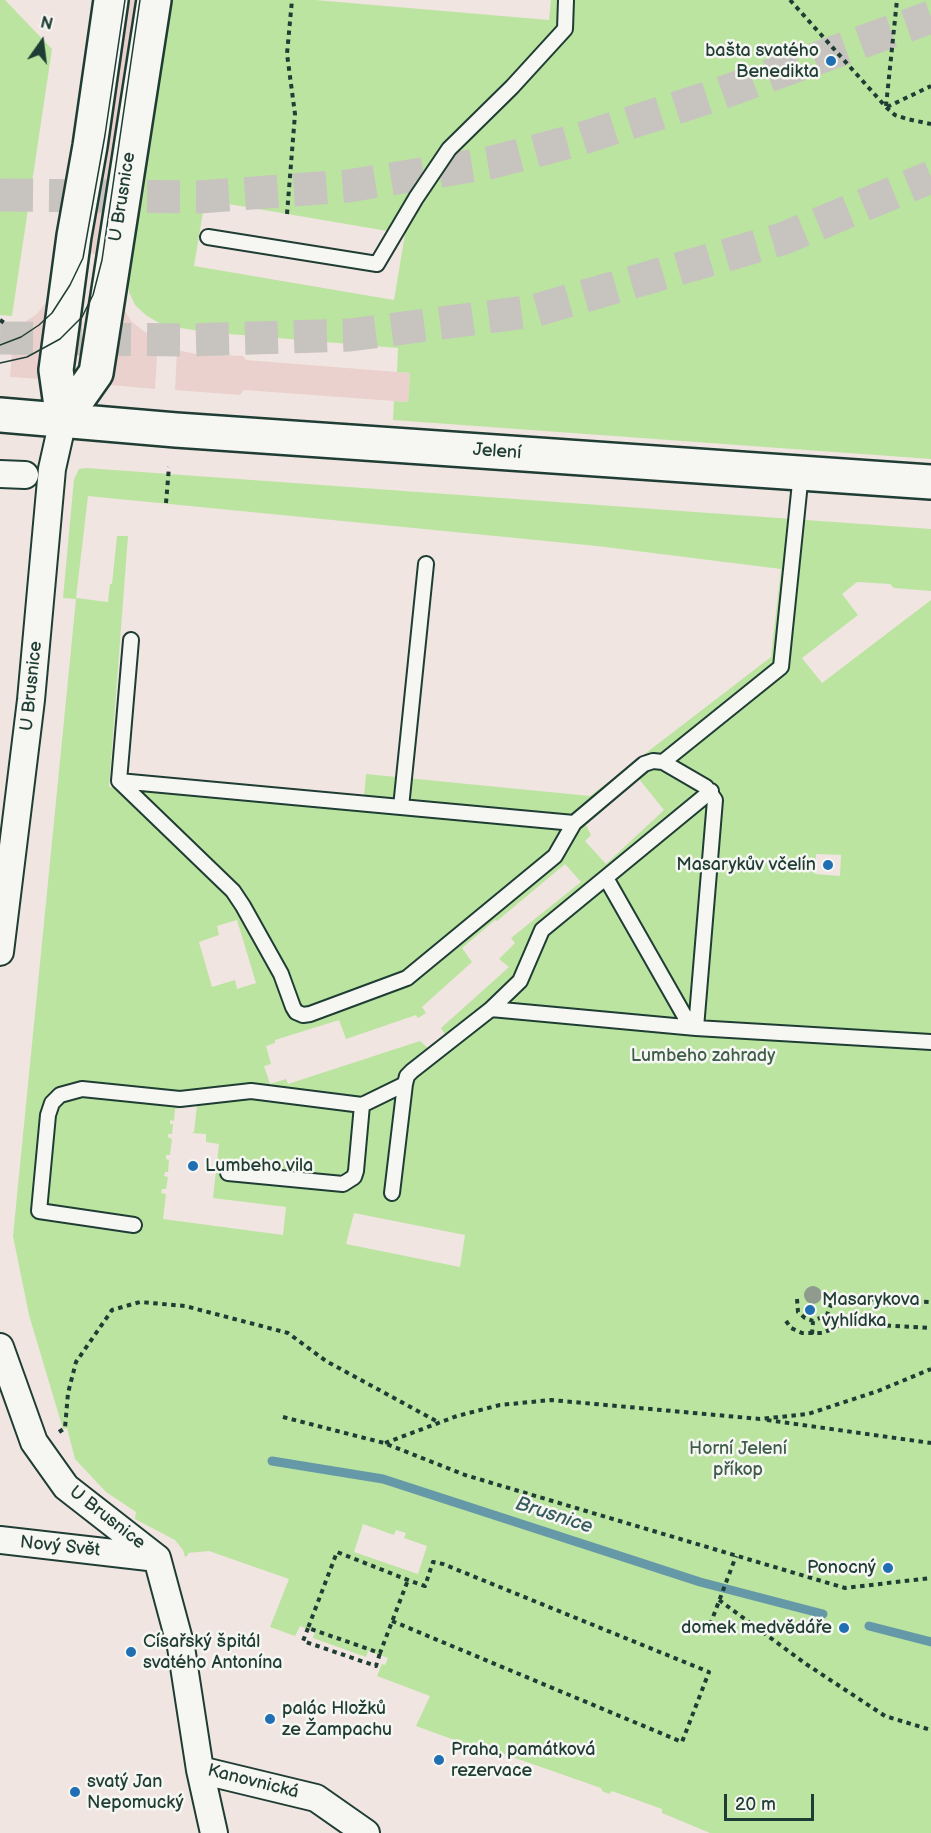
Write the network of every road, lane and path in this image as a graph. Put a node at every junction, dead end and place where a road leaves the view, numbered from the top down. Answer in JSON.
{"nodes":[{"id":1,"x":111,"y":0,"type":"edge"},
{"id":2,"x":154,"y":0,"type":"edge"},
{"id":3,"x":292,"y":0,"type":"edge"},
{"id":4,"x":567,"y":0,"type":"edge"},
{"id":5,"x":790,"y":0,"type":"edge"},
{"id":6,"x":897,"y":0,"type":"edge"},
{"id":7,"x":931,"y":86,"type":"edge"},
{"id":8,"x":886,"y":107,"type":"junction"},
{"id":9,"x":931,"y":123,"type":"edge"},
{"id":10,"x":286,"y":214,"type":"dead end"},
{"id":11,"x":208,"y":237,"type":"dead end"},
{"id":12,"x":0,"y":320,"type":"edge"},
{"id":13,"x":6,"y":324,"type":"dead end"},
{"id":14,"x":0,"y":415,"type":"edge"},
{"id":15,"x":63,"y":420,"type":"junction"},
{"id":16,"x":169,"y":467,"type":"dead end"},
{"id":17,"x":801,"y":473,"type":"junction"},
{"id":18,"x":931,"y":482,"type":"edge"},
{"id":19,"x":166,"y":503,"type":"dead end"},
{"id":20,"x":426,"y":564,"type":"dead end"},
{"id":21,"x":131,"y":640,"type":"dead end"},
{"id":22,"x":663,"y":762,"type":"junction"},
{"id":23,"x":119,"y":781,"type":"junction"},
{"id":24,"x":711,"y":791,"type":"junction"},
{"id":25,"x":401,"y":807,"type":"junction"},
{"id":26,"x":574,"y":823,"type":"junction"},
{"id":27,"x":606,"y":878,"type":"junction"},
{"id":28,"x":0,"y":952,"type":"edge"},
{"id":29,"x":491,"y":1009,"type":"junction"},
{"id":30,"x":696,"y":1028,"type":"junction"},
{"id":31,"x":931,"y":1042,"type":"edge"},
{"id":32,"x":405,"y":1084,"type":"junction"},
{"id":33,"x":362,"y":1105,"type":"junction"},
{"id":34,"x":228,"y":1173,"type":"dead end"},
{"id":35,"x":392,"y":1192,"type":"dead end"},
{"id":36,"x":134,"y":1225,"type":"dead end"},
{"id":37,"x":797,"y":1299,"type":"dead end"},
{"id":38,"x":931,"y":1302,"type":"edge"},
{"id":39,"x":786,"y":1321,"type":"dead end"},
{"id":40,"x":813,"y":1321,"type":"junction"},
{"id":41,"x":931,"y":1328,"type":"edge"},
{"id":42,"x":812,"y":1334,"type":"junction"},
{"id":43,"x":0,"y":1347,"type":"edge"},
{"id":44,"x":931,"y":1369,"type":"edge"},
{"id":45,"x":283,"y":1417,"type":"dead end"},
{"id":46,"x":760,"y":1419,"type":"junction"},
{"id":47,"x":438,"y":1422,"type":"junction"},
{"id":48,"x":65,"y":1428,"type":"dead end"},
{"id":49,"x":384,"y":1443,"type":"junction"},
{"id":50,"x":931,"y":1443,"type":"edge"},
{"id":51,"x":0,"y":1540,"type":"edge"},
{"id":52,"x":736,"y":1556,"type":"junction"},
{"id":53,"x":157,"y":1558,"type":"junction"},
{"id":54,"x":931,"y":1578,"type":"edge"},
{"id":55,"x":408,"y":1580,"type":"junction"},
{"id":56,"x":719,"y":1600,"type":"junction"},
{"id":57,"x":392,"y":1621,"type":"junction"},
{"id":58,"x":308,"y":1628,"type":"junction"},
{"id":59,"x":708,"y":1633,"type":"dead end"},
{"id":60,"x":380,"y":1653,"type":"junction"},
{"id":61,"x":931,"y":1730,"type":"edge"},
{"id":62,"x":200,"y":1770,"type":"junction"},
{"id":63,"x":214,"y":1833,"type":"edge"},
{"id":64,"x":366,"y":1833,"type":"edge"}],
"edges":[{"from":1,"to":15,"type":"main road","name":"U Brusnice"},
{"from":2,"to":15,"type":"main road","name":"U Brusnice"},
{"from":3,"to":10,"type":"path"},
{"from":4,"to":11,"type":"lane"},
{"from":5,"to":8,"type":"path"},
{"from":6,"to":8,"type":"path"},
{"from":7,"to":8,"type":"path"},
{"from":8,"to":9,"type":"path"},
{"from":12,"to":13,"type":"path"},
{"from":14,"to":15,"type":"main road","name":"Jelení"},
{"from":15,"to":17,"type":"main road","name":"Jelení"},
{"from":15,"to":28,"type":"street","name":"U Brusnice"},
{"from":16,"to":19,"type":"path"},
{"from":17,"to":18,"type":"main road","name":"Jelení"},
{"from":17,"to":22,"type":"lane"},
{"from":20,"to":25,"type":"lane"},
{"from":21,"to":23,"type":"lane"},
{"from":22,"to":24,"type":"lane"},
{"from":22,"to":26,"type":"lane"},
{"from":23,"to":25,"type":"lane"},
{"from":23,"to":26,"type":"lane"},
{"from":24,"to":27,"type":"lane"},
{"from":24,"to":30,"type":"lane"},
{"from":25,"to":26,"type":"lane"},
{"from":27,"to":29,"type":"lane"},
{"from":27,"to":30,"type":"lane"},
{"from":29,"to":30,"type":"lane"},
{"from":29,"to":32,"type":"lane"},
{"from":30,"to":31,"type":"lane"},
{"from":32,"to":33,"type":"lane"},
{"from":32,"to":35,"type":"lane"},
{"from":33,"to":34,"type":"lane"},
{"from":33,"to":36,"type":"lane"},
{"from":37,"to":40,"type":"path"},
{"from":38,"to":40,"type":"path"},
{"from":39,"to":42,"type":"path"},
{"from":40,"to":42,"type":"path"},
{"from":41,"to":42,"type":"path"},
{"from":43,"to":53,"type":"street","name":"U Brusnice"},
{"from":44,"to":46,"type":"path"},
{"from":45,"to":49,"type":"path"},
{"from":46,"to":47,"type":"path"},
{"from":46,"to":50,"type":"path"},
{"from":47,"to":48,"type":"path"},
{"from":47,"to":49,"type":"path"},
{"from":49,"to":52,"type":"path"},
{"from":51,"to":53,"type":"street","name":"Nový Svět"},
{"from":52,"to":54,"type":"path"},
{"from":52,"to":56,"type":"path"},
{"from":53,"to":62,"type":"street","name":"Kanovnická"},
{"from":55,"to":57,"type":"path"},
{"from":55,"to":57,"type":"path"},
{"from":55,"to":58,"type":"path"},
{"from":56,"to":59,"type":"path"},
{"from":56,"to":61,"type":"path"},
{"from":57,"to":60,"type":"path"},
{"from":58,"to":60,"type":"path"},
{"from":58,"to":60,"type":"path"},
{"from":62,"to":63,"type":"street"},
{"from":62,"to":64,"type":"street","name":"Kanovnická"}]}
